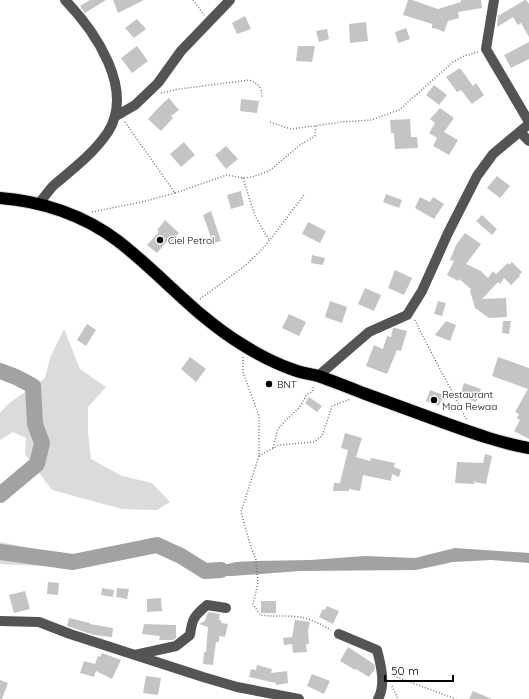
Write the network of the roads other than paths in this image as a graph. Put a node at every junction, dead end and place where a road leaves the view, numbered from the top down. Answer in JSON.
{"nodes":[{"id":1,"x":65,"y":0,"type":"edge"},
{"id":2,"x":230,"y":0,"type":"edge"},
{"id":3,"x":494,"y":0,"type":"edge"},
{"id":4,"x":71,"y":4,"type":"edge"},
{"id":5,"x":117,"y":115,"type":"junction"},
{"id":6,"x":529,"y":123,"type":"edge"},
{"id":7,"x":520,"y":132,"type":"junction"},
{"id":8,"x":529,"y":141,"type":"edge"},
{"id":9,"x":0,"y":198,"type":"edge"},
{"id":10,"x":38,"y":204,"type":"junction"},
{"id":11,"x":318,"y":376,"type":"junction"},
{"id":12,"x":529,"y":448,"type":"edge"},
{"id":13,"x":226,"y":608,"type":"dead end"},
{"id":14,"x":0,"y":621,"type":"edge"},
{"id":15,"x":338,"y":634,"type":"road end"},
{"id":16,"x":135,"y":655,"type":"junction"},
{"id":17,"x":297,"y":698,"type":"edge"},
{"id":18,"x":378,"y":699,"type":"edge"}],
"edges":[{"from":1,"to":4,"type":"street"},
{"from":2,"to":5,"type":"street"},
{"from":3,"to":6,"type":"street"},
{"from":4,"to":5,"type":"street"},
{"from":5,"to":10,"type":"street"},
{"from":6,"to":7,"type":"street"},
{"from":7,"to":8,"type":"street"},
{"from":7,"to":11,"type":"street"},
{"from":9,"to":10,"type":"highway"},
{"from":10,"to":11,"type":"highway"},
{"from":11,"to":12,"type":"highway"},
{"from":13,"to":16,"type":"street"},
{"from":14,"to":16,"type":"street"},
{"from":15,"to":18,"type":"street"},
{"from":16,"to":17,"type":"street"}]}
